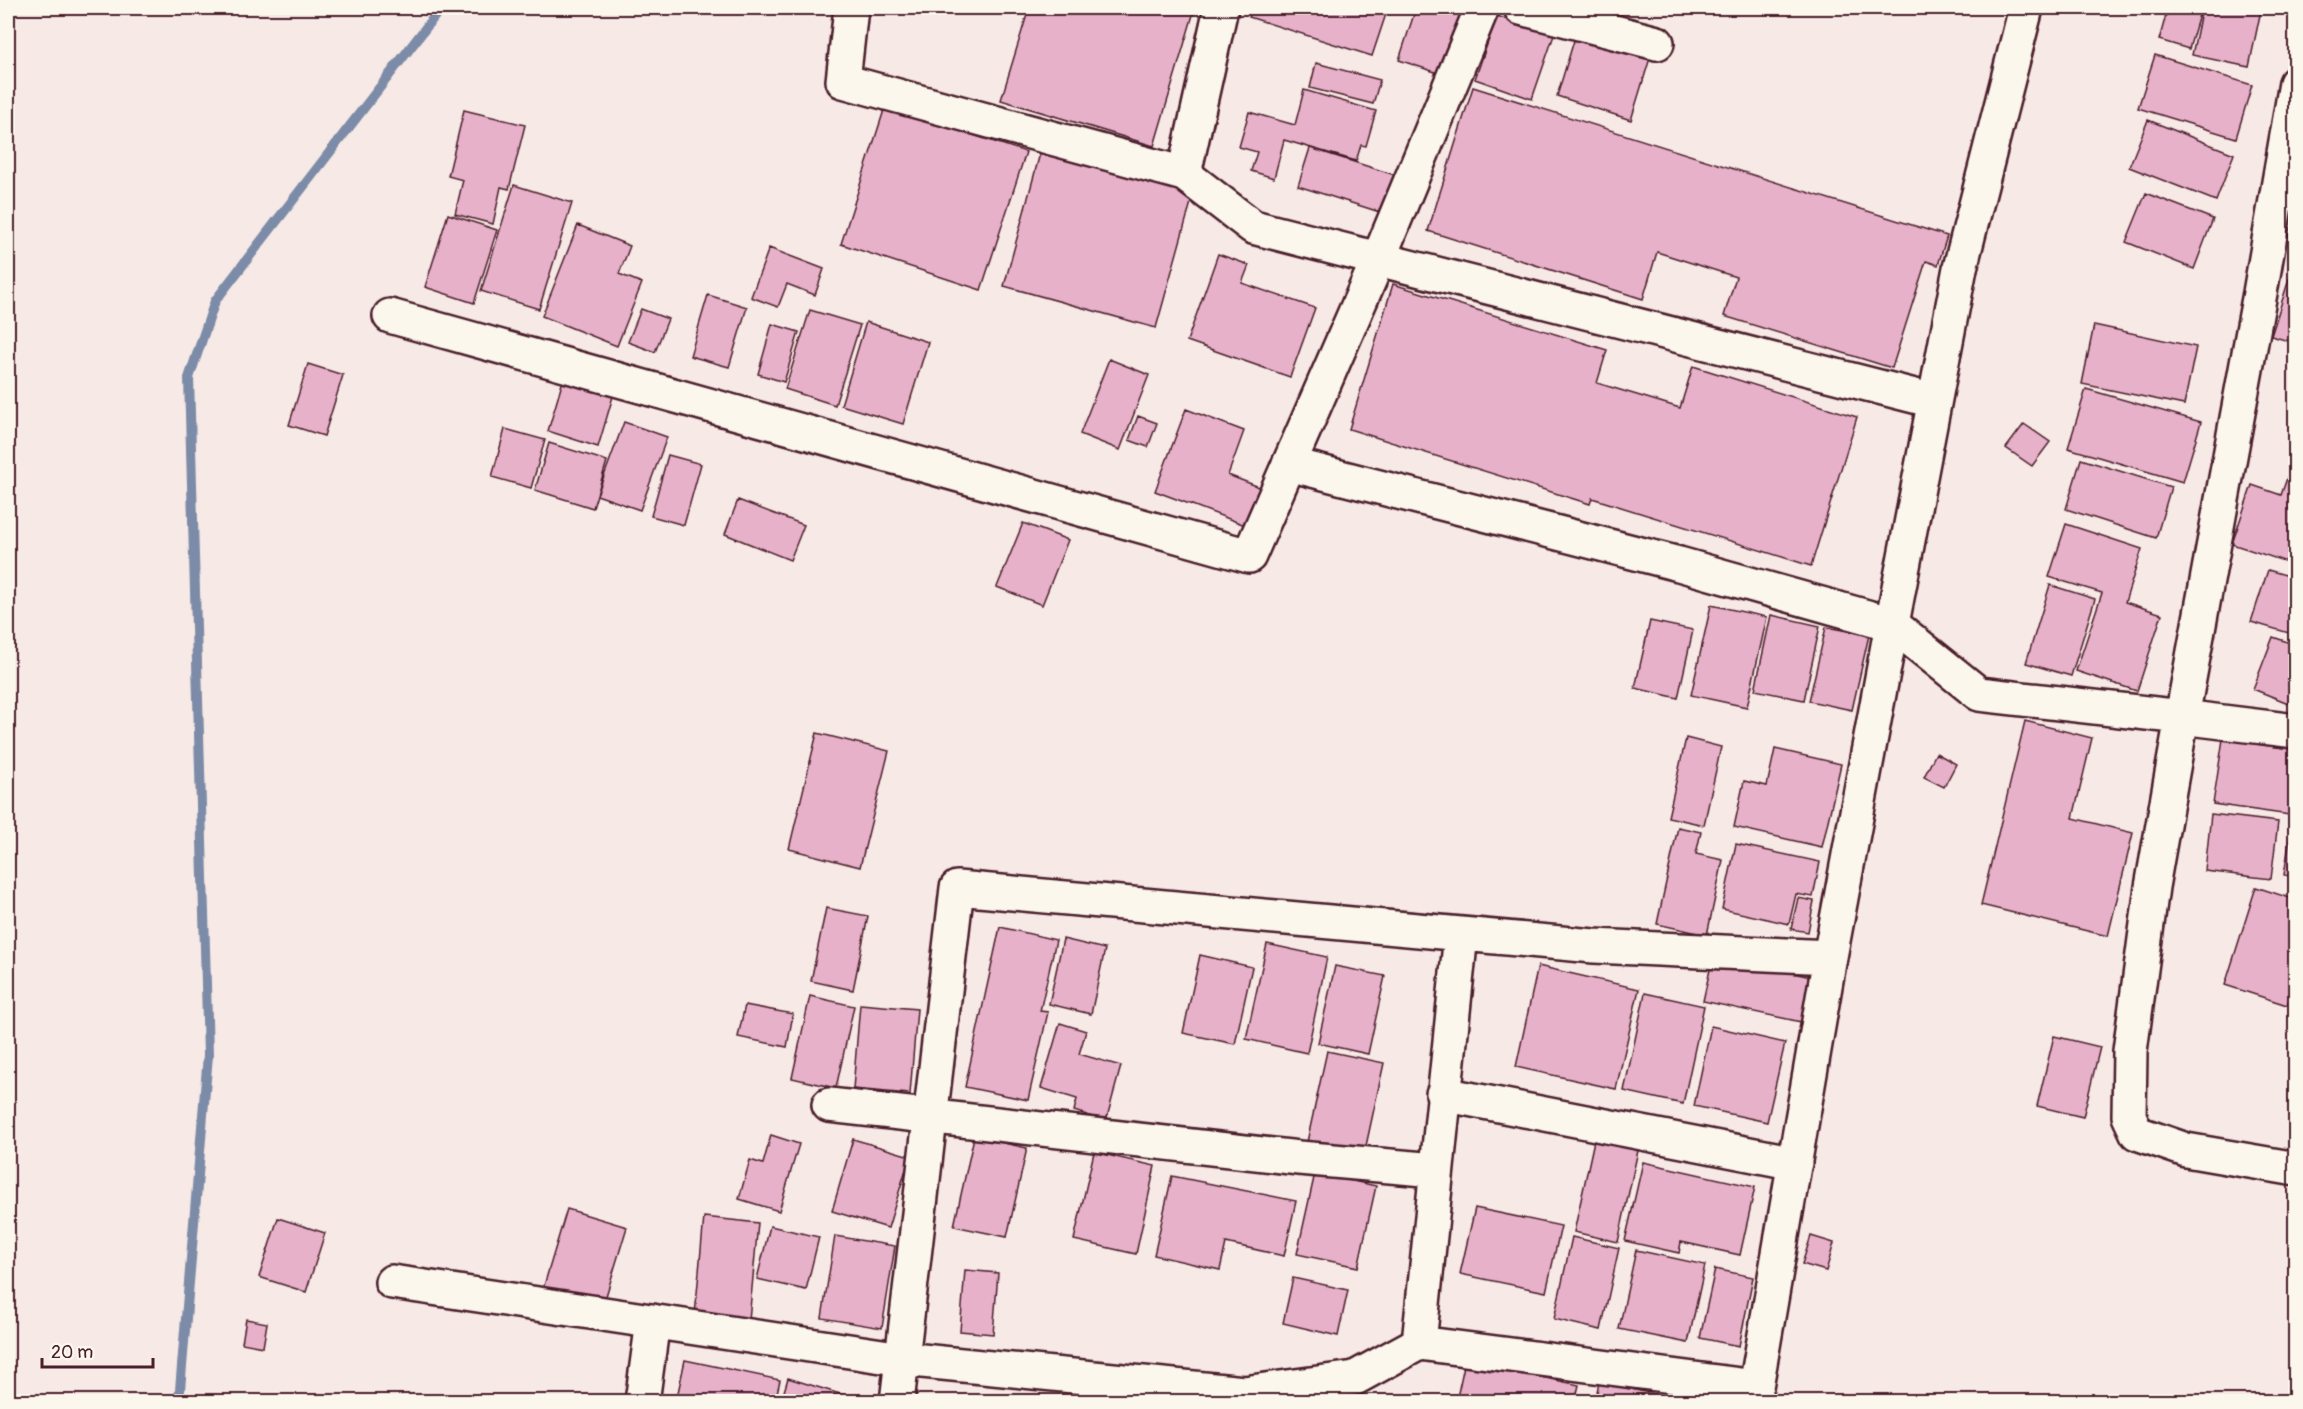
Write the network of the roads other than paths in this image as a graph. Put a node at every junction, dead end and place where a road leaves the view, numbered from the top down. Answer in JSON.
{"nodes":[{"id":1,"x":851,"y":8,"type":"edge"},
{"id":2,"x":1221,"y":8,"type":"edge"},
{"id":3,"x":1482,"y":8,"type":"edge"},
{"id":4,"x":1521,"y":8,"type":"edge"},
{"id":5,"x":2026,"y":8,"type":"edge"},
{"id":6,"x":1657,"y":43,"type":"dead end"},
{"id":7,"x":2295,"y":84,"type":"edge"},
{"id":8,"x":1184,"y":174,"type":"junction"},
{"id":9,"x":1378,"y":260,"type":"junction"},
{"id":10,"x":390,"y":316,"type":"dead end"},
{"id":11,"x":1934,"y":401,"type":"junction"},
{"id":12,"x":1289,"y":464,"type":"junction"},
{"id":13,"x":1892,"y":624,"type":"junction"},
{"id":14,"x":2182,"y":717,"type":"junction"},
{"id":15,"x":2295,"y":731,"type":"edge"},
{"id":16,"x":1461,"y":934,"type":"junction"},
{"id":17,"x":1830,"y":957,"type":"junction"},
{"id":18,"x":1443,"y":1094,"type":"junction"},
{"id":19,"x":829,"y":1105,"type":"dead end"},
{"id":20,"x":931,"y":1117,"type":"junction"},
{"id":21,"x":1795,"y":1163,"type":"junction"},
{"id":22,"x":2295,"y":1169,"type":"edge"},
{"id":23,"x":1436,"y":1170,"type":"junction"},
{"id":24,"x":392,"y":1281,"type":"dead end"},
{"id":25,"x":654,"y":1321,"type":"junction"},
{"id":26,"x":1419,"y":1342,"type":"junction"},
{"id":27,"x":902,"y":1359,"type":"junction"},
{"id":28,"x":1357,"y":1390,"type":"edge"},
{"id":29,"x":642,"y":1401,"type":"edge"},
{"id":30,"x":897,"y":1401,"type":"edge"}],
"edges":[{"from":1,"to":8,"type":"street"},
{"from":2,"to":8,"type":"street"},
{"from":3,"to":9,"type":"street"},
{"from":4,"to":6,"type":"street"},
{"from":5,"to":11,"type":"street"},
{"from":7,"to":14,"type":"street"},
{"from":8,"to":9,"type":"street"},
{"from":9,"to":11,"type":"street"},
{"from":9,"to":12,"type":"street"},
{"from":10,"to":12,"type":"street"},
{"from":11,"to":13,"type":"street"},
{"from":12,"to":13,"type":"street"},
{"from":13,"to":14,"type":"street"},
{"from":13,"to":17,"type":"street"},
{"from":14,"to":15,"type":"street"},
{"from":14,"to":22,"type":"street"},
{"from":16,"to":17,"type":"street"},
{"from":16,"to":18,"type":"street"},
{"from":16,"to":20,"type":"street"},
{"from":17,"to":21,"type":"street"},
{"from":18,"to":21,"type":"street"},
{"from":18,"to":23,"type":"street"},
{"from":19,"to":20,"type":"street"},
{"from":20,"to":23,"type":"street"},
{"from":20,"to":27,"type":"street"},
{"from":21,"to":26,"type":"street"},
{"from":23,"to":26,"type":"street"},
{"from":24,"to":25,"type":"street"},
{"from":25,"to":27,"type":"street"},
{"from":25,"to":29,"type":"street"},
{"from":26,"to":28,"type":"street"},
{"from":27,"to":28,"type":"street"},
{"from":27,"to":30,"type":"street"}]}
